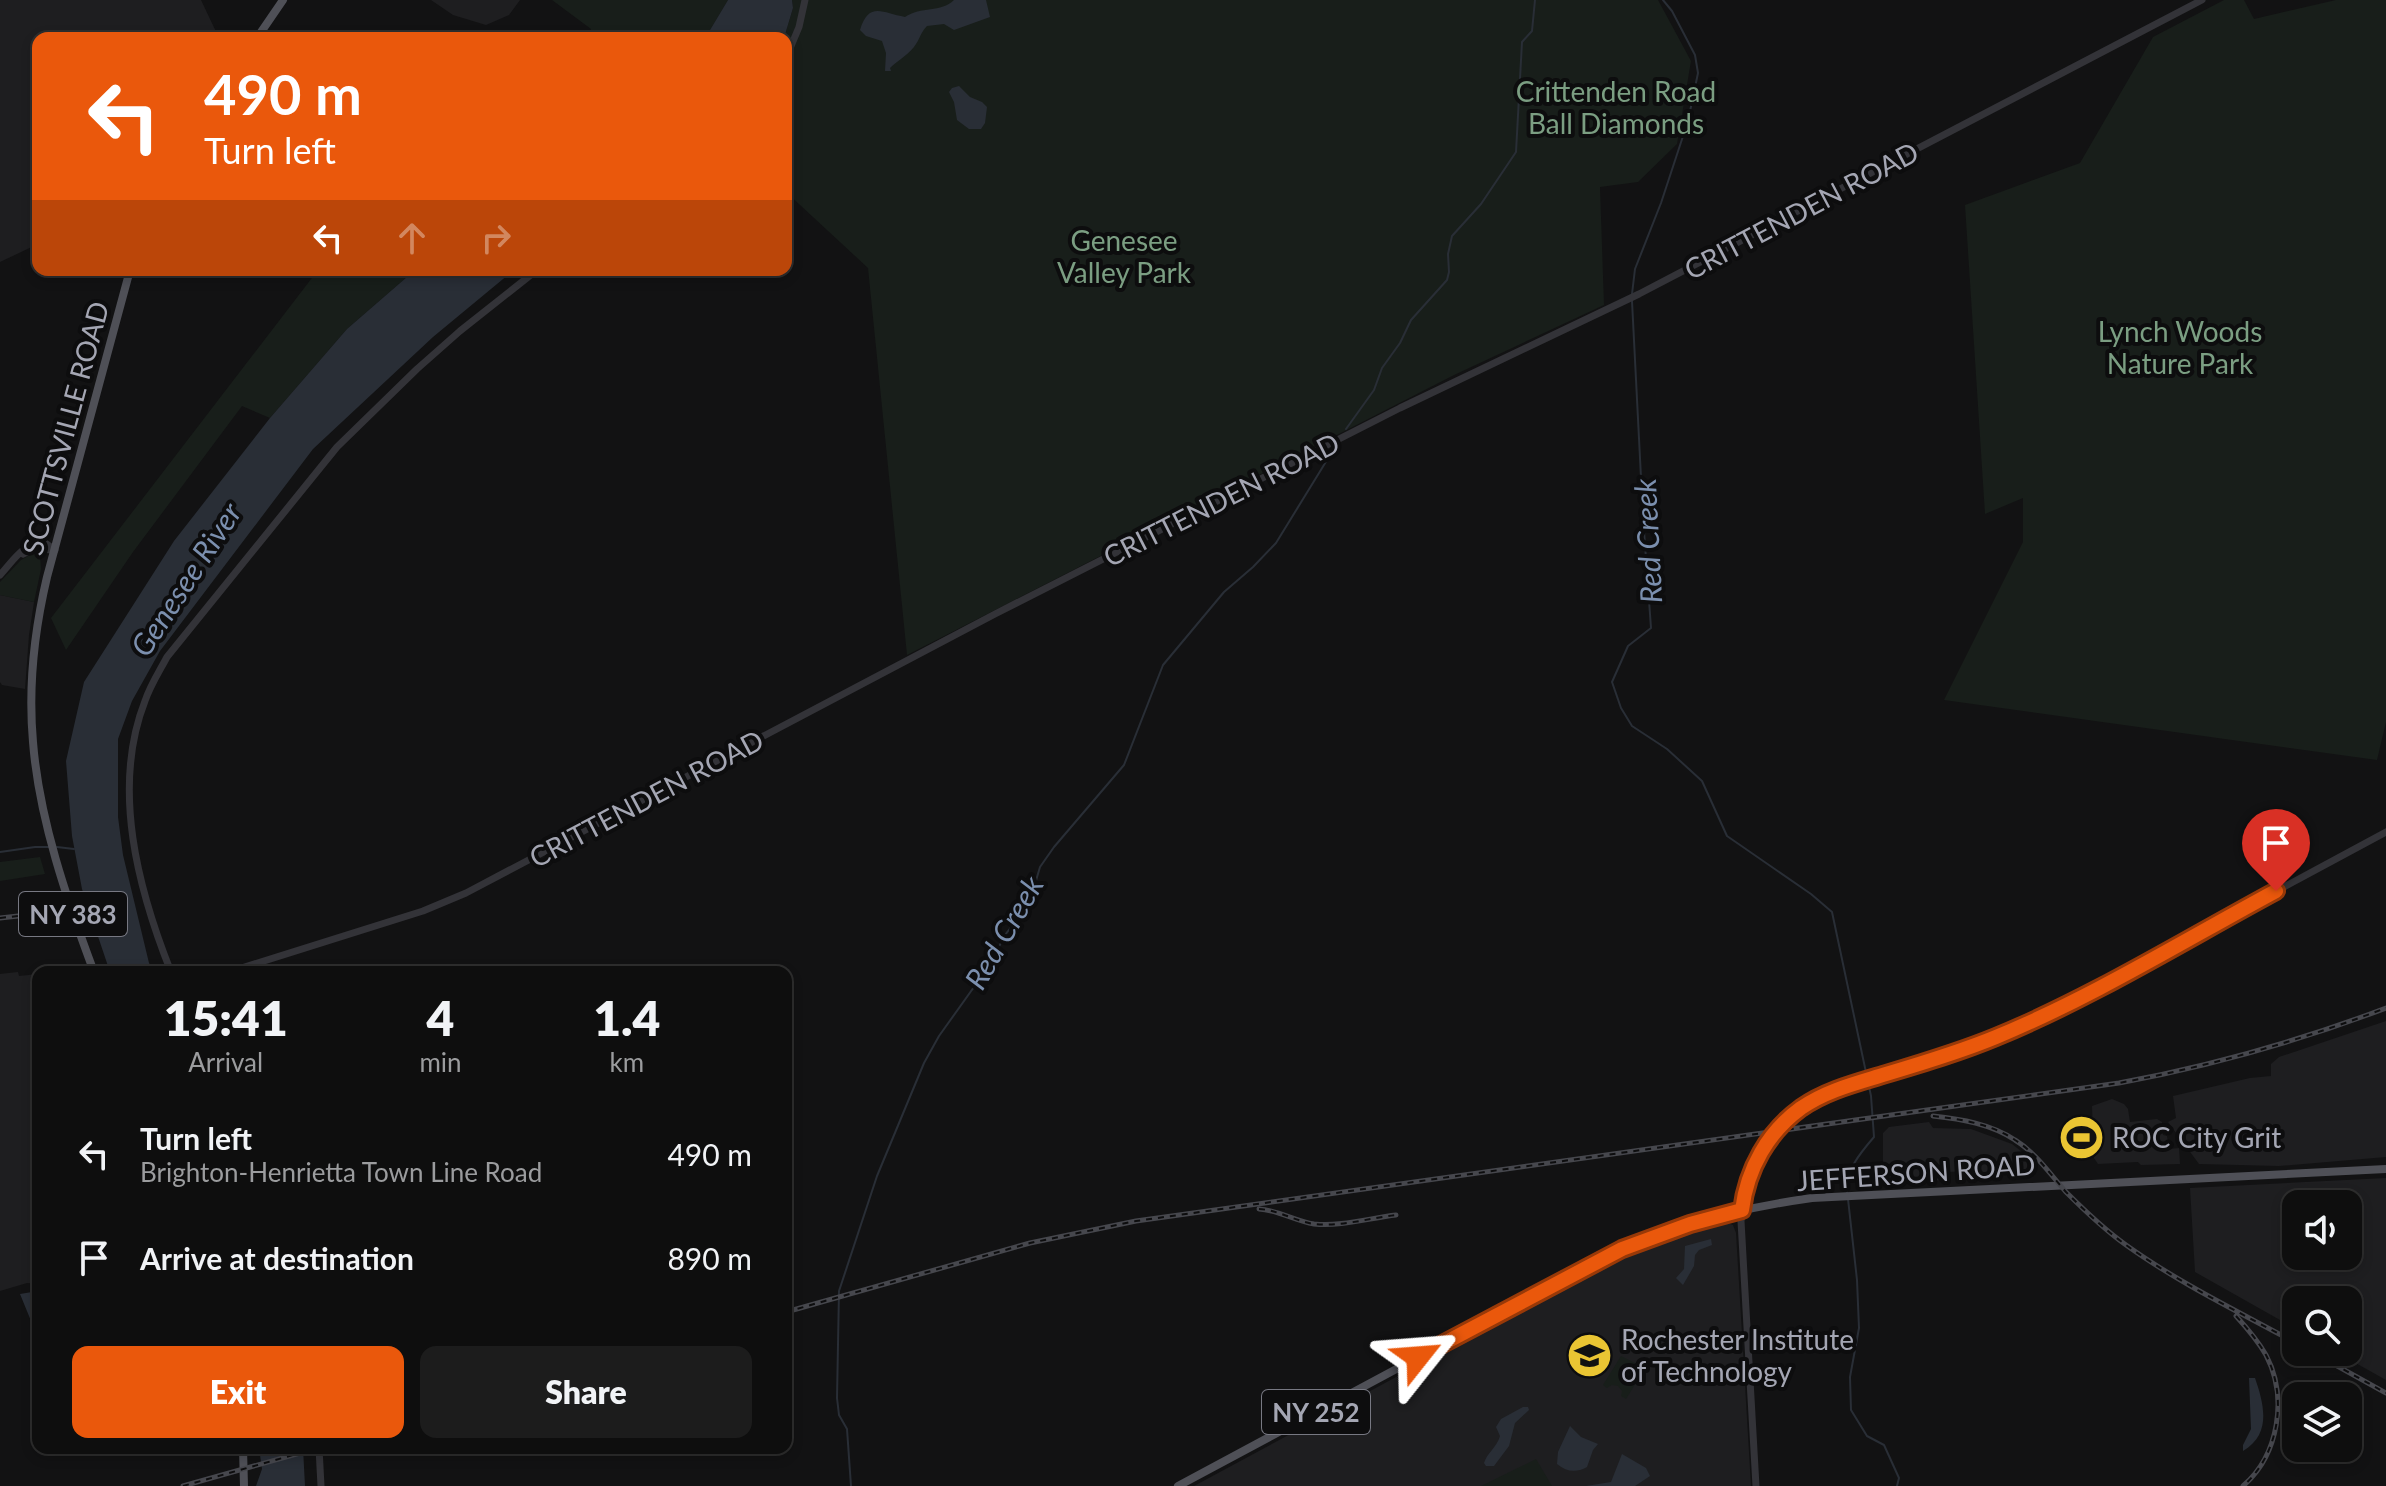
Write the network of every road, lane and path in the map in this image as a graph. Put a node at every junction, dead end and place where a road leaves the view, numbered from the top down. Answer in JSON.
{"nodes":[{"id":1,"x":283,"y":0,"type":"edge"},
{"id":2,"x":805,"y":0,"type":"edge"},
{"id":3,"x":2202,"y":0,"type":"edge"},
{"id":4,"x":261,"y":32,"type":"edge"},
{"id":5,"x":792,"y":44,"type":"edge"},
{"id":6,"x":128,"y":276,"type":"edge"},
{"id":7,"x":529,"y":276,"type":"edge"},
{"id":8,"x":55,"y":550,"type":"junction"},
{"id":9,"x":0,"y":575,"type":"edge"},
{"id":10,"x":2386,"y":832,"type":"edge"},
{"id":11,"x":92,"y":966,"type":"edge"},
{"id":12,"x":169,"y":966,"type":"edge"},
{"id":13,"x":248,"y":966,"type":"edge"},
{"id":14,"x":2386,"y":1169,"type":"edge"},
{"id":15,"x":1742,"y":1210,"type":"junction"},
{"id":16,"x":243,"y":1454,"type":"edge"},
{"id":17,"x":319,"y":1454,"type":"edge"},
{"id":18,"x":244,"y":1486,"type":"edge"},
{"id":19,"x":321,"y":1486,"type":"edge"},
{"id":20,"x":1178,"y":1486,"type":"edge"},
{"id":21,"x":1756,"y":1486,"type":"edge"}],
"edges":[{"from":1,"to":4,"type":"main road"},
{"from":2,"to":5,"type":"street"},
{"from":3,"to":13,"type":"street","name":"CRITTENDEN ROAD"},
{"from":6,"to":8,"type":"main road","name":"SCOTTSVILLE ROAD","number":"NY 383"},
{"from":7,"to":12,"type":"street"},
{"from":8,"to":9,"type":"street"},
{"from":8,"to":11,"type":"main road","name":"SCOTTSVILLE ROAD","number":"NY 383"},
{"from":10,"to":15,"type":"street"},
{"from":14,"to":15,"type":"main road","name":"JEFFERSON ROAD","number":"NY 252"},
{"from":15,"to":20,"type":"main road","name":"JEFFERSON ROAD","number":"NY 252"},
{"from":15,"to":21,"type":"street"},
{"from":16,"to":18,"type":"main road"},
{"from":17,"to":19,"type":"street"}]}
